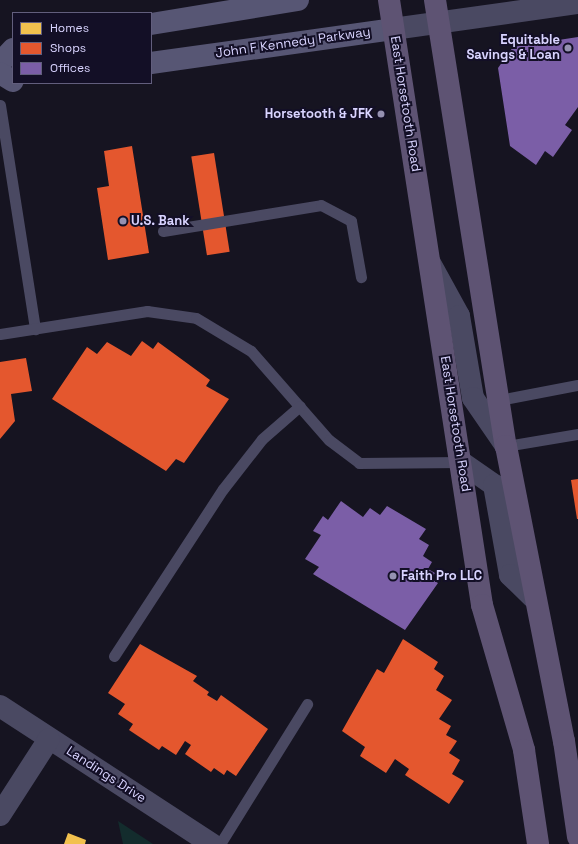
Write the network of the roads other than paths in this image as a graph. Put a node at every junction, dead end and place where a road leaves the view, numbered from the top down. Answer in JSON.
{"nodes":[{"id":1,"x":298,"y":0,"type":"edge"},
{"id":2,"x":389,"y":0,"type":"edge"},
{"id":3,"x":435,"y":0,"type":"edge"},
{"id":4,"x":578,"y":3,"type":"edge"},
{"id":5,"x":152,"y":24,"type":"edge"},
{"id":6,"x":440,"y":24,"type":"junction"},
{"id":7,"x":393,"y":29,"type":"junction"},
{"id":8,"x":12,"y":50,"type":"edge"},
{"id":9,"x":0,"y":63,"type":"edge"},
{"id":10,"x":152,"y":63,"type":"edge"},
{"id":11,"x":0,"y":73,"type":"edge"},
{"id":12,"x":12,"y":80,"type":"edge"},
{"id":13,"x":0,"y":105,"type":"edge"},
{"id":14,"x":163,"y":231,"type":"dead end"},
{"id":15,"x":430,"y":262,"type":"junction"},
{"id":16,"x":361,"y":276,"type":"dead end"},
{"id":17,"x":35,"y":329,"type":"junction"},
{"id":18,"x":0,"y":334,"type":"edge"},
{"id":19,"x":578,"y":385,"type":"edge"},
{"id":20,"x":499,"y":400,"type":"junction"},
{"id":21,"x":300,"y":406,"type":"junction"},
{"id":22,"x":578,"y":434,"type":"edge"},
{"id":23,"x":506,"y":446,"type":"junction"},
{"id":24,"x":460,"y":462,"type":"junction"},
{"id":25,"x":533,"y":597,"type":"junction"},
{"id":26,"x":114,"y":656,"type":"dead end"},
{"id":27,"x":307,"y":704,"type":"dead end"},
{"id":28,"x":0,"y":706,"type":"edge"},
{"id":29,"x":49,"y":739,"type":"junction"},
{"id":30,"x":0,"y":815,"type":"edge"},
{"id":31,"x":578,"y":837,"type":"edge"},
{"id":32,"x":212,"y":844,"type":"edge"},
{"id":33,"x":220,"y":844,"type":"edge"},
{"id":34,"x":538,"y":844,"type":"edge"}],
"edges":[{"from":1,"to":5,"type":"street"},
{"from":2,"to":7,"type":"main road","name":"East Horsetooth Road"},
{"from":3,"to":6,"type":"main road"},
{"from":4,"to":6,"type":"street","name":"John F Kennedy Parkway"},
{"from":6,"to":7,"type":"street","name":"John F Kennedy Parkway"},
{"from":6,"to":20,"type":"main road"},
{"from":7,"to":10,"type":"street","name":"John F Kennedy Parkway"},
{"from":7,"to":15,"type":"main road","name":"East Horsetooth Road"},
{"from":8,"to":9,"type":"street"},
{"from":11,"to":12,"type":"street"},
{"from":13,"to":17,"type":"lane"},
{"from":14,"to":16,"type":"lane"},
{"from":15,"to":23,"type":"street"},
{"from":15,"to":24,"type":"main road","name":"East Horsetooth Road"},
{"from":17,"to":18,"type":"lane"},
{"from":17,"to":21,"type":"lane"},
{"from":19,"to":20,"type":"lane"},
{"from":20,"to":23,"type":"main road"},
{"from":21,"to":24,"type":"lane"},
{"from":21,"to":26,"type":"lane"},
{"from":22,"to":23,"type":"lane"},
{"from":23,"to":25,"type":"main road"},
{"from":24,"to":25,"type":"street"},
{"from":24,"to":34,"type":"main road","name":"East Horsetooth Road"},
{"from":25,"to":31,"type":"main road"},
{"from":27,"to":33,"type":"lane"},
{"from":28,"to":29,"type":"street","name":"Landings Drive"},
{"from":29,"to":30,"type":"street"},
{"from":29,"to":32,"type":"street","name":"Landings Drive"}]}
